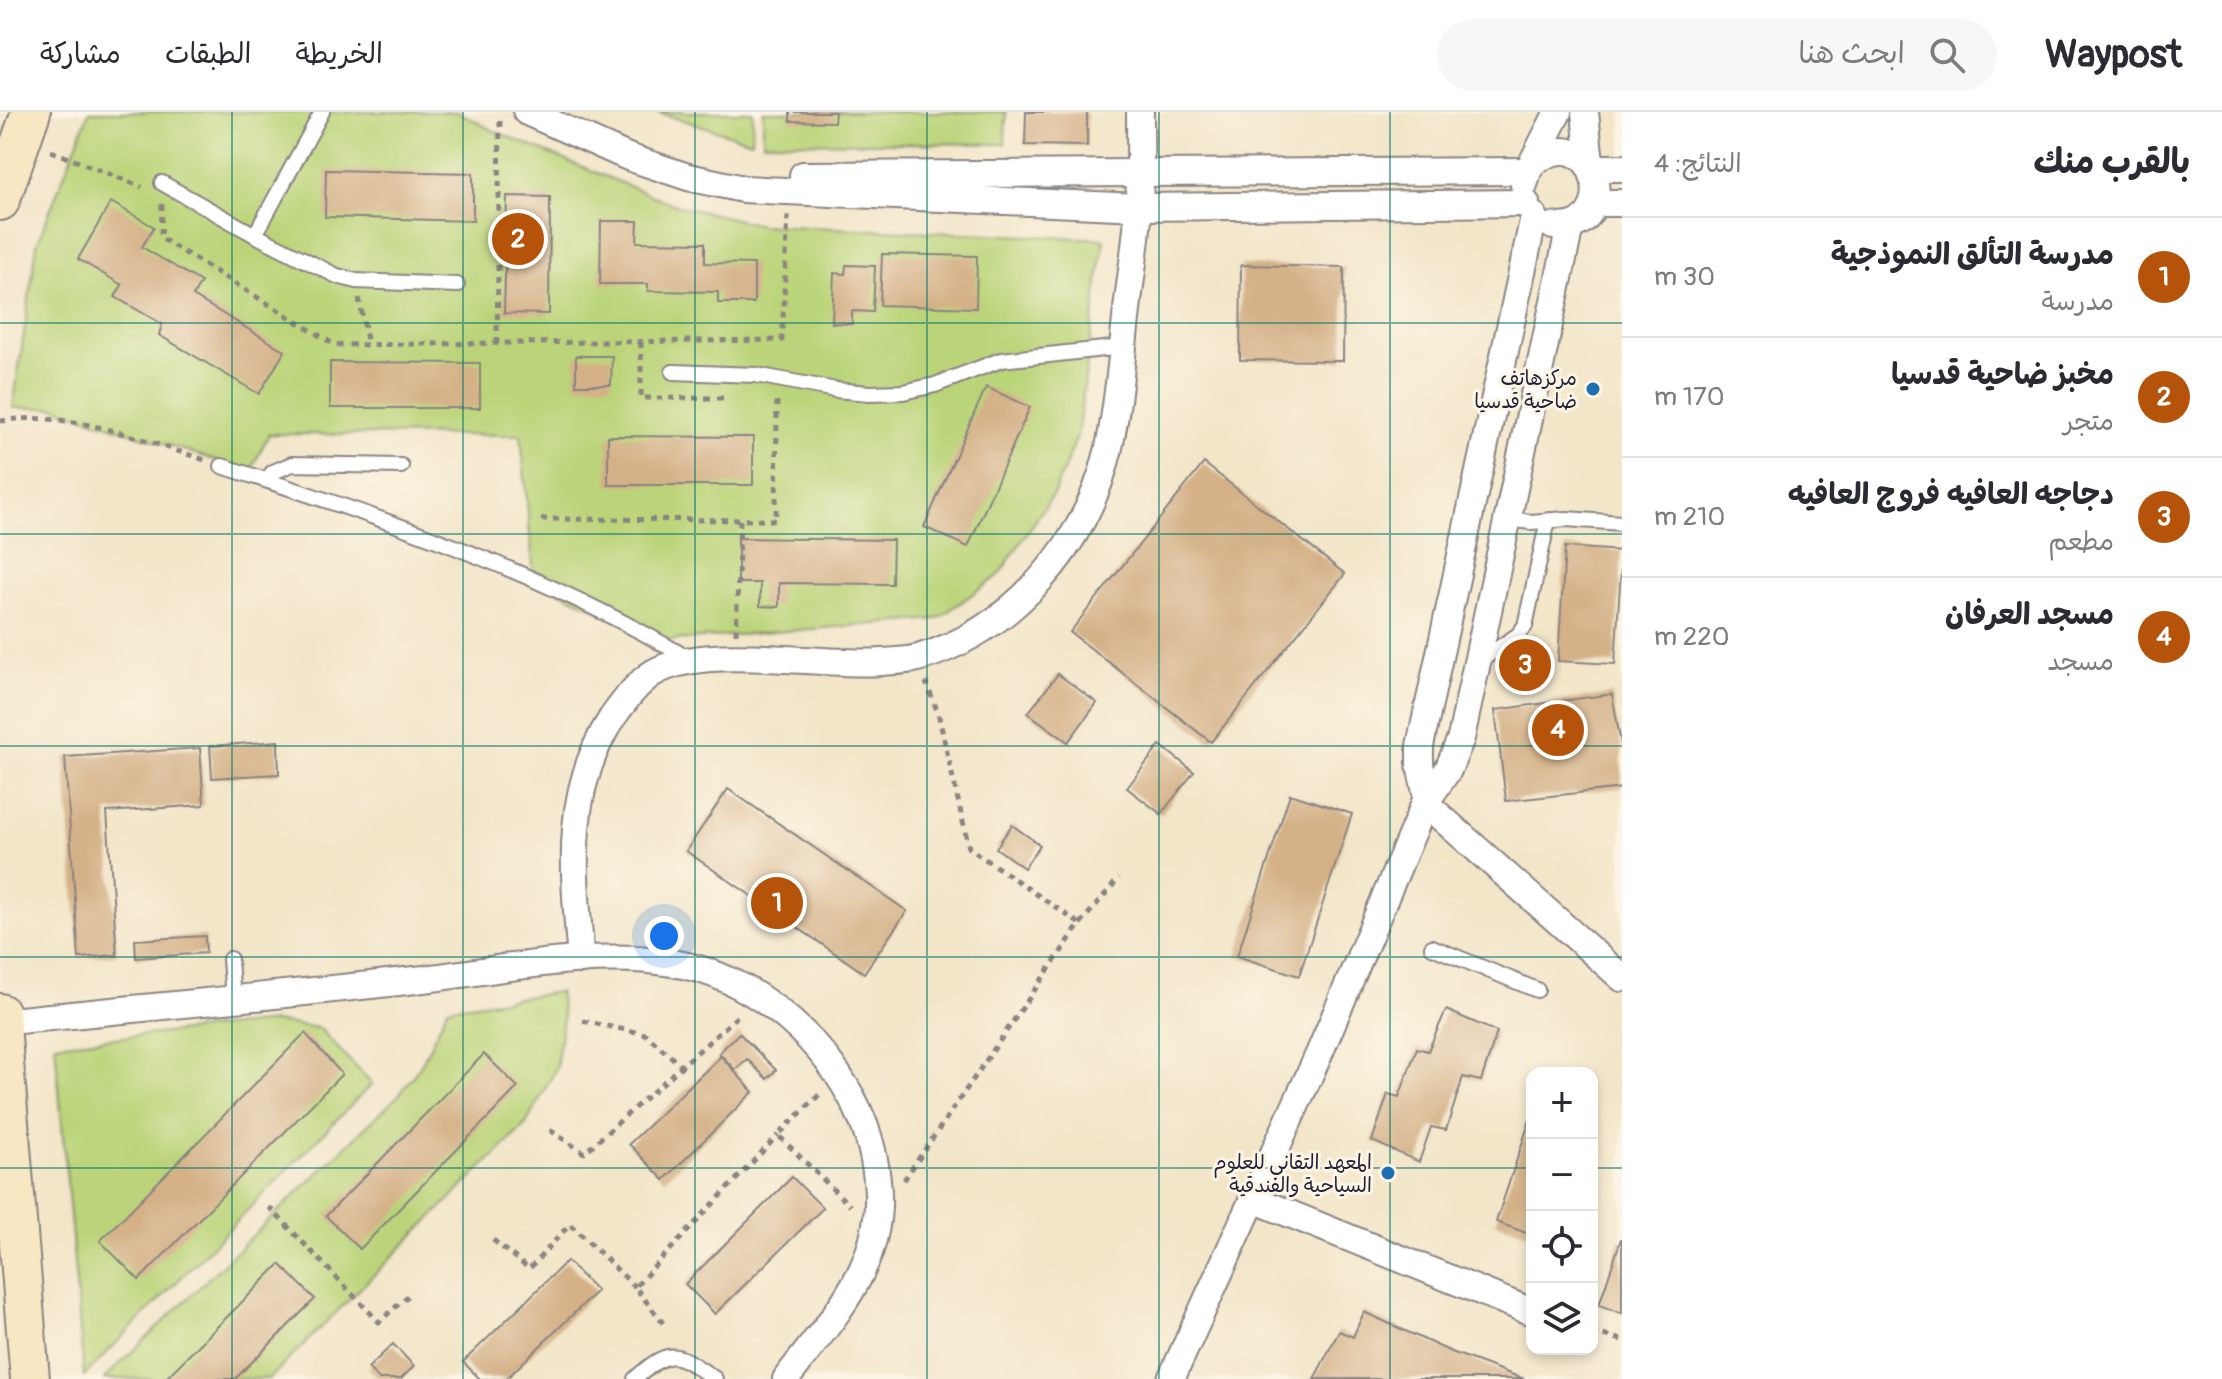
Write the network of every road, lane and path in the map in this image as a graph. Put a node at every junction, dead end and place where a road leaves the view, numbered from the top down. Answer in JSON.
{"nodes":[{"id":1,"x":322,"y":112,"type":"edge"},
{"id":2,"x":500,"y":112,"type":"edge"},
{"id":3,"x":527,"y":112,"type":"edge"},
{"id":4,"x":563,"y":112,"type":"edge"},
{"id":5,"x":1140,"y":112,"type":"edge"},
{"id":6,"x":1558,"y":112,"type":"edge"},
{"id":7,"x":1585,"y":112,"type":"edge"},
{"id":8,"x":26,"y":125,"type":"edge"},
{"id":9,"x":1591,"y":166,"type":"junction"},
{"id":10,"x":1531,"y":167,"type":"junction"},
{"id":11,"x":1622,"y":168,"type":"edge"},
{"id":12,"x":1140,"y":175,"type":"junction"},
{"id":13,"x":789,"y":183,"type":"junction"},
{"id":14,"x":147,"y":189,"type":"dead end"},
{"id":15,"x":162,"y":189,"type":"joint"},
{"id":16,"x":0,"y":201,"type":"edge"},
{"id":17,"x":1609,"y":203,"type":"edge"},
{"id":18,"x":1139,"y":207,"type":"junction"},
{"id":19,"x":1530,"y":209,"type":"junction"},
{"id":20,"x":1570,"y":226,"type":"junction"},
{"id":21,"x":255,"y":235,"type":"junction"},
{"id":22,"x":356,"y":281,"type":"junction"},
{"id":23,"x":457,"y":285,"type":"dead end"},
{"id":24,"x":641,"y":342,"type":"junction"},
{"id":25,"x":497,"y":343,"type":"junction"},
{"id":26,"x":368,"y":345,"type":"junction"},
{"id":27,"x":1123,"y":347,"type":"junction"},
{"id":28,"x":673,"y":372,"type":"dead end"},
{"id":29,"x":732,"y":398,"type":"dead end"},
{"id":30,"x":762,"y":398,"type":"dead end"},
{"id":31,"x":0,"y":421,"type":"edge"},
{"id":32,"x":222,"y":466,"type":"joint"},
{"id":33,"x":401,"y":466,"type":"dead end"},
{"id":34,"x":266,"y":480,"type":"junction"},
{"id":35,"x":541,"y":519,"type":"dead end"},
{"id":36,"x":1508,"y":519,"type":"junction"},
{"id":37,"x":740,"y":520,"type":"junction"},
{"id":38,"x":1548,"y":520,"type":"junction"},
{"id":39,"x":1622,"y":523,"type":"edge"},
{"id":40,"x":917,"y":658,"type":"junction"},
{"id":41,"x":689,"y":659,"type":"junction"},
{"id":42,"x":735,"y":659,"type":"junction"},
{"id":43,"x":1478,"y":662,"type":"junction"},
{"id":44,"x":1426,"y":800,"type":"junction"},
{"id":45,"x":1119,"y":878,"type":"dead end"},
{"id":46,"x":1080,"y":924,"type":"junction"},
{"id":47,"x":1432,"y":947,"type":"dead end"},
{"id":48,"x":230,"y":959,"type":"dead end"},
{"id":49,"x":581,"y":960,"type":"junction"},
{"id":50,"x":1622,"y":978,"type":"edge"},
{"id":51,"x":1537,"y":990,"type":"dead end"},
{"id":52,"x":758,"y":997,"type":"junction"},
{"id":53,"x":233,"y":999,"type":"junction"},
{"id":54,"x":0,"y":1013,"type":"edge"},
{"id":55,"x":583,"y":1021,"type":"dead end"},
{"id":56,"x":0,"y":1022,"type":"edge"},
{"id":57,"x":682,"y":1066,"type":"junction"},
{"id":58,"x":839,"y":1075,"type":"junction"},
{"id":59,"x":550,"y":1130,"type":"dead end"},
{"id":60,"x":778,"y":1135,"type":"junction"},
{"id":61,"x":1253,"y":1199,"type":"junction"},
{"id":62,"x":880,"y":1205,"type":"junction"},
{"id":63,"x":269,"y":1207,"type":"dead end"},
{"id":64,"x":877,"y":1231,"type":"junction"},
{"id":65,"x":493,"y":1240,"type":"dead end"},
{"id":66,"x":635,"y":1287,"type":"junction"},
{"id":67,"x":411,"y":1293,"type":"dead end"},
{"id":68,"x":1526,"y":1310,"type":"edge"},
{"id":69,"x":663,"y":1323,"type":"dead end"},
{"id":70,"x":1598,"y":1334,"type":"edge"},
{"id":71,"x":1622,"y":1340,"type":"edge"},
{"id":72,"x":30,"y":1379,"type":"edge"},
{"id":73,"x":635,"y":1379,"type":"edge"},
{"id":74,"x":715,"y":1379,"type":"edge"},
{"id":75,"x":786,"y":1379,"type":"edge"},
{"id":76,"x":1171,"y":1379,"type":"edge"}],
"edges":[{"from":1,"to":21,"type":"lane"},
{"from":2,"to":25,"type":"path"},
{"from":3,"to":13,"type":"street"},
{"from":4,"to":13,"type":"street"},
{"from":5,"to":12,"type":"street"},
{"from":6,"to":10,"type":"street"},
{"from":7,"to":9,"type":"street"},
{"from":8,"to":14,"type":"path"},
{"from":8,"to":16,"type":"main road"},
{"from":9,"to":10,"type":"street"},
{"from":9,"to":11,"type":"street"},
{"from":9,"to":17,"type":"street"},
{"from":10,"to":12,"type":"street"},
{"from":10,"to":19,"type":"street"},
{"from":12,"to":13,"type":"street"},
{"from":12,"to":18,"type":"street"},
{"from":13,"to":18,"type":"street"},
{"from":13,"to":24,"type":"path"},
{"from":15,"to":21,"type":"lane"},
{"from":15,"to":26,"type":"path"},
{"from":17,"to":20,"type":"street"},
{"from":18,"to":19,"type":"street"},
{"from":18,"to":27,"type":"street"},
{"from":19,"to":20,"type":"street"},
{"from":19,"to":44,"type":"street"},
{"from":20,"to":36,"type":"street"},
{"from":21,"to":22,"type":"lane"},
{"from":22,"to":23,"type":"lane"},
{"from":22,"to":26,"type":"path"},
{"from":24,"to":25,"type":"path"},
{"from":24,"to":29,"type":"path"},
{"from":25,"to":26,"type":"path"},
{"from":27,"to":28,"type":"lane"},
{"from":27,"to":40,"type":"street"},
{"from":30,"to":37,"type":"path"},
{"from":31,"to":32,"type":"path"},
{"from":32,"to":34,"type":"lane"},
{"from":33,"to":34,"type":"lane"},
{"from":34,"to":41,"type":"lane"},
{"from":35,"to":37,"type":"path"},
{"from":36,"to":38,"type":"lane"},
{"from":36,"to":43,"type":"street"},
{"from":37,"to":42,"type":"path"},
{"from":38,"to":39,"type":"lane"},
{"from":38,"to":43,"type":"lane"},
{"from":40,"to":42,"type":"street"},
{"from":40,"to":46,"type":"path"},
{"from":41,"to":42,"type":"street"},
{"from":41,"to":49,"type":"street"},
{"from":43,"to":44,"type":"street"},
{"from":44,"to":50,"type":"street"},
{"from":44,"to":61,"type":"street"},
{"from":45,"to":46,"type":"path"},
{"from":46,"to":62,"type":"path"},
{"from":47,"to":51,"type":"lane"},
{"from":48,"to":53,"type":"lane"},
{"from":49,"to":52,"type":"street"},
{"from":49,"to":53,"type":"street"},
{"from":52,"to":57,"type":"path"},
{"from":52,"to":58,"type":"street"},
{"from":53,"to":56,"type":"street"},
{"from":54,"to":56,"type":"main road"},
{"from":55,"to":57,"type":"path"},
{"from":56,"to":72,"type":"main road"},
{"from":57,"to":59,"type":"path"},
{"from":58,"to":60,"type":"path"},
{"from":58,"to":62,"type":"street"},
{"from":60,"to":64,"type":"path"},
{"from":60,"to":66,"type":"path"},
{"from":61,"to":68,"type":"street"},
{"from":61,"to":76,"type":"street"},
{"from":62,"to":64,"type":"street"},
{"from":63,"to":67,"type":"path"},
{"from":64,"to":75,"type":"street"},
{"from":65,"to":66,"type":"path"},
{"from":66,"to":69,"type":"path"},
{"from":70,"to":71,"type":"path"},
{"from":73,"to":74,"type":"lane"}]}
